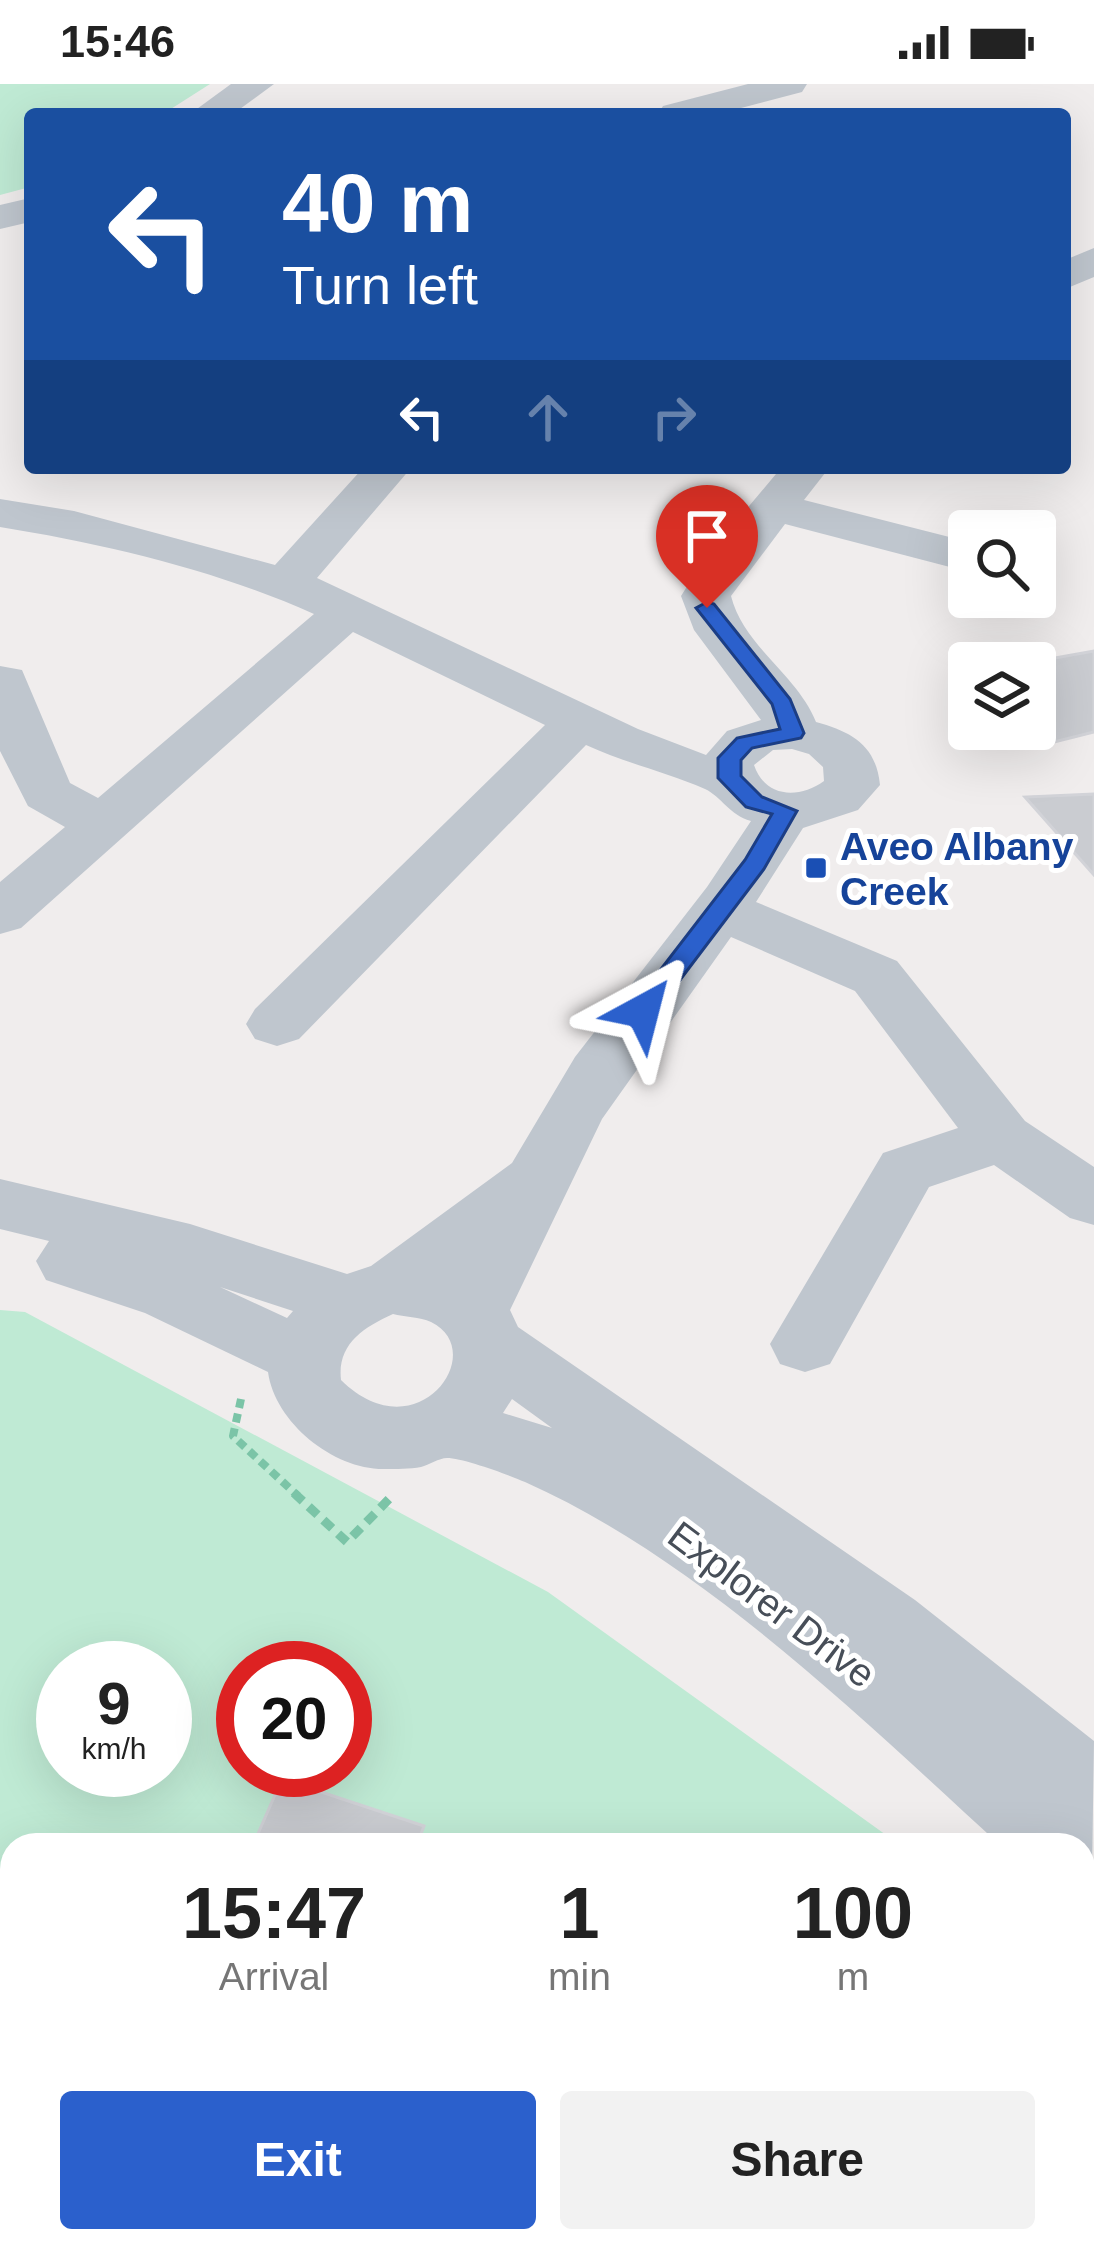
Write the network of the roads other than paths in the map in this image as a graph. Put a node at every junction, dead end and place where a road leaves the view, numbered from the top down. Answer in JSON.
{"nodes":[{"id":1,"x":789,"y":84,"type":"edge"},
{"id":2,"x":699,"y":108,"type":"edge"},
{"id":3,"x":383,"y":474,"type":"edge"},
{"id":4,"x":800,"y":474,"type":"edge"},
{"id":5,"x":771,"y":506,"type":"junction"},
{"id":6,"x":2,"y":517,"type":"edge"},
{"id":7,"x":948,"y":552,"type":"edge"},
{"id":8,"x":286,"y":583,"type":"junction"},
{"id":9,"x":348,"y":610,"type":"junction"},
{"id":10,"x":4,"y":681,"type":"dead end"},
{"id":11,"x":580,"y":721,"type":"junction"},
{"id":12,"x":793,"y":733,"type":"junction"},
{"id":13,"x":729,"y":778,"type":"junction"},
{"id":14,"x":785,"y":811,"type":"junction"},
{"id":15,"x":103,"y":824,"type":"junction"},
{"id":16,"x":721,"y":910,"type":"junction"},
{"id":17,"x":0,"y":914,"type":"edge"},
{"id":18,"x":277,"y":1024,"type":"dead end"},
{"id":19,"x":1002,"y":1138,"type":"junction"},
{"id":20,"x":532,"y":1179,"type":"junction"},
{"id":21,"x":1094,"y":1200,"type":"edge"},
{"id":22,"x":0,"y":1204,"type":"edge"},
{"id":23,"x":0,"y":1244,"type":"edge"},
{"id":24,"x":348,"y":1315,"type":"junction"},
{"id":25,"x":482,"y":1330,"type":"junction"},
{"id":26,"x":805,"y":1344,"type":"dead end"},
{"id":27,"x":444,"y":1427,"type":"junction"},
{"id":28,"x":1094,"y":1792,"type":"edge"},
{"id":29,"x":1048,"y":1833,"type":"edge"}],
"edges":[{"from":1,"to":2,"type":"street"},
{"from":3,"to":8,"type":"street"},
{"from":4,"to":5,"type":"street"},
{"from":5,"to":7,"type":"street"},
{"from":5,"to":12,"type":"street"},
{"from":6,"to":8,"type":"street"},
{"from":8,"to":9,"type":"street"},
{"from":9,"to":11,"type":"street"},
{"from":9,"to":15,"type":"street"},
{"from":10,"to":15,"type":"street"},
{"from":11,"to":13,"type":"street"},
{"from":11,"to":18,"type":"street"},
{"from":12,"to":13,"type":"street"},
{"from":12,"to":14,"type":"street"},
{"from":13,"to":14,"type":"street"},
{"from":14,"to":16,"type":"street"},
{"from":15,"to":17,"type":"street"},
{"from":16,"to":19,"type":"street"},
{"from":16,"to":20,"type":"street"},
{"from":19,"to":21,"type":"street"},
{"from":19,"to":26,"type":"street"},
{"from":20,"to":24,"type":"street"},
{"from":20,"to":25,"type":"street"},
{"from":22,"to":24,"type":"street"},
{"from":23,"to":24,"type":"street"},
{"from":24,"to":25,"type":"street"},
{"from":24,"to":27,"type":"street"},
{"from":25,"to":27,"type":"street"},
{"from":25,"to":28,"type":"street","name":"Explorer Drive"},
{"from":27,"to":29,"type":"street","name":"Explorer Drive"}]}
